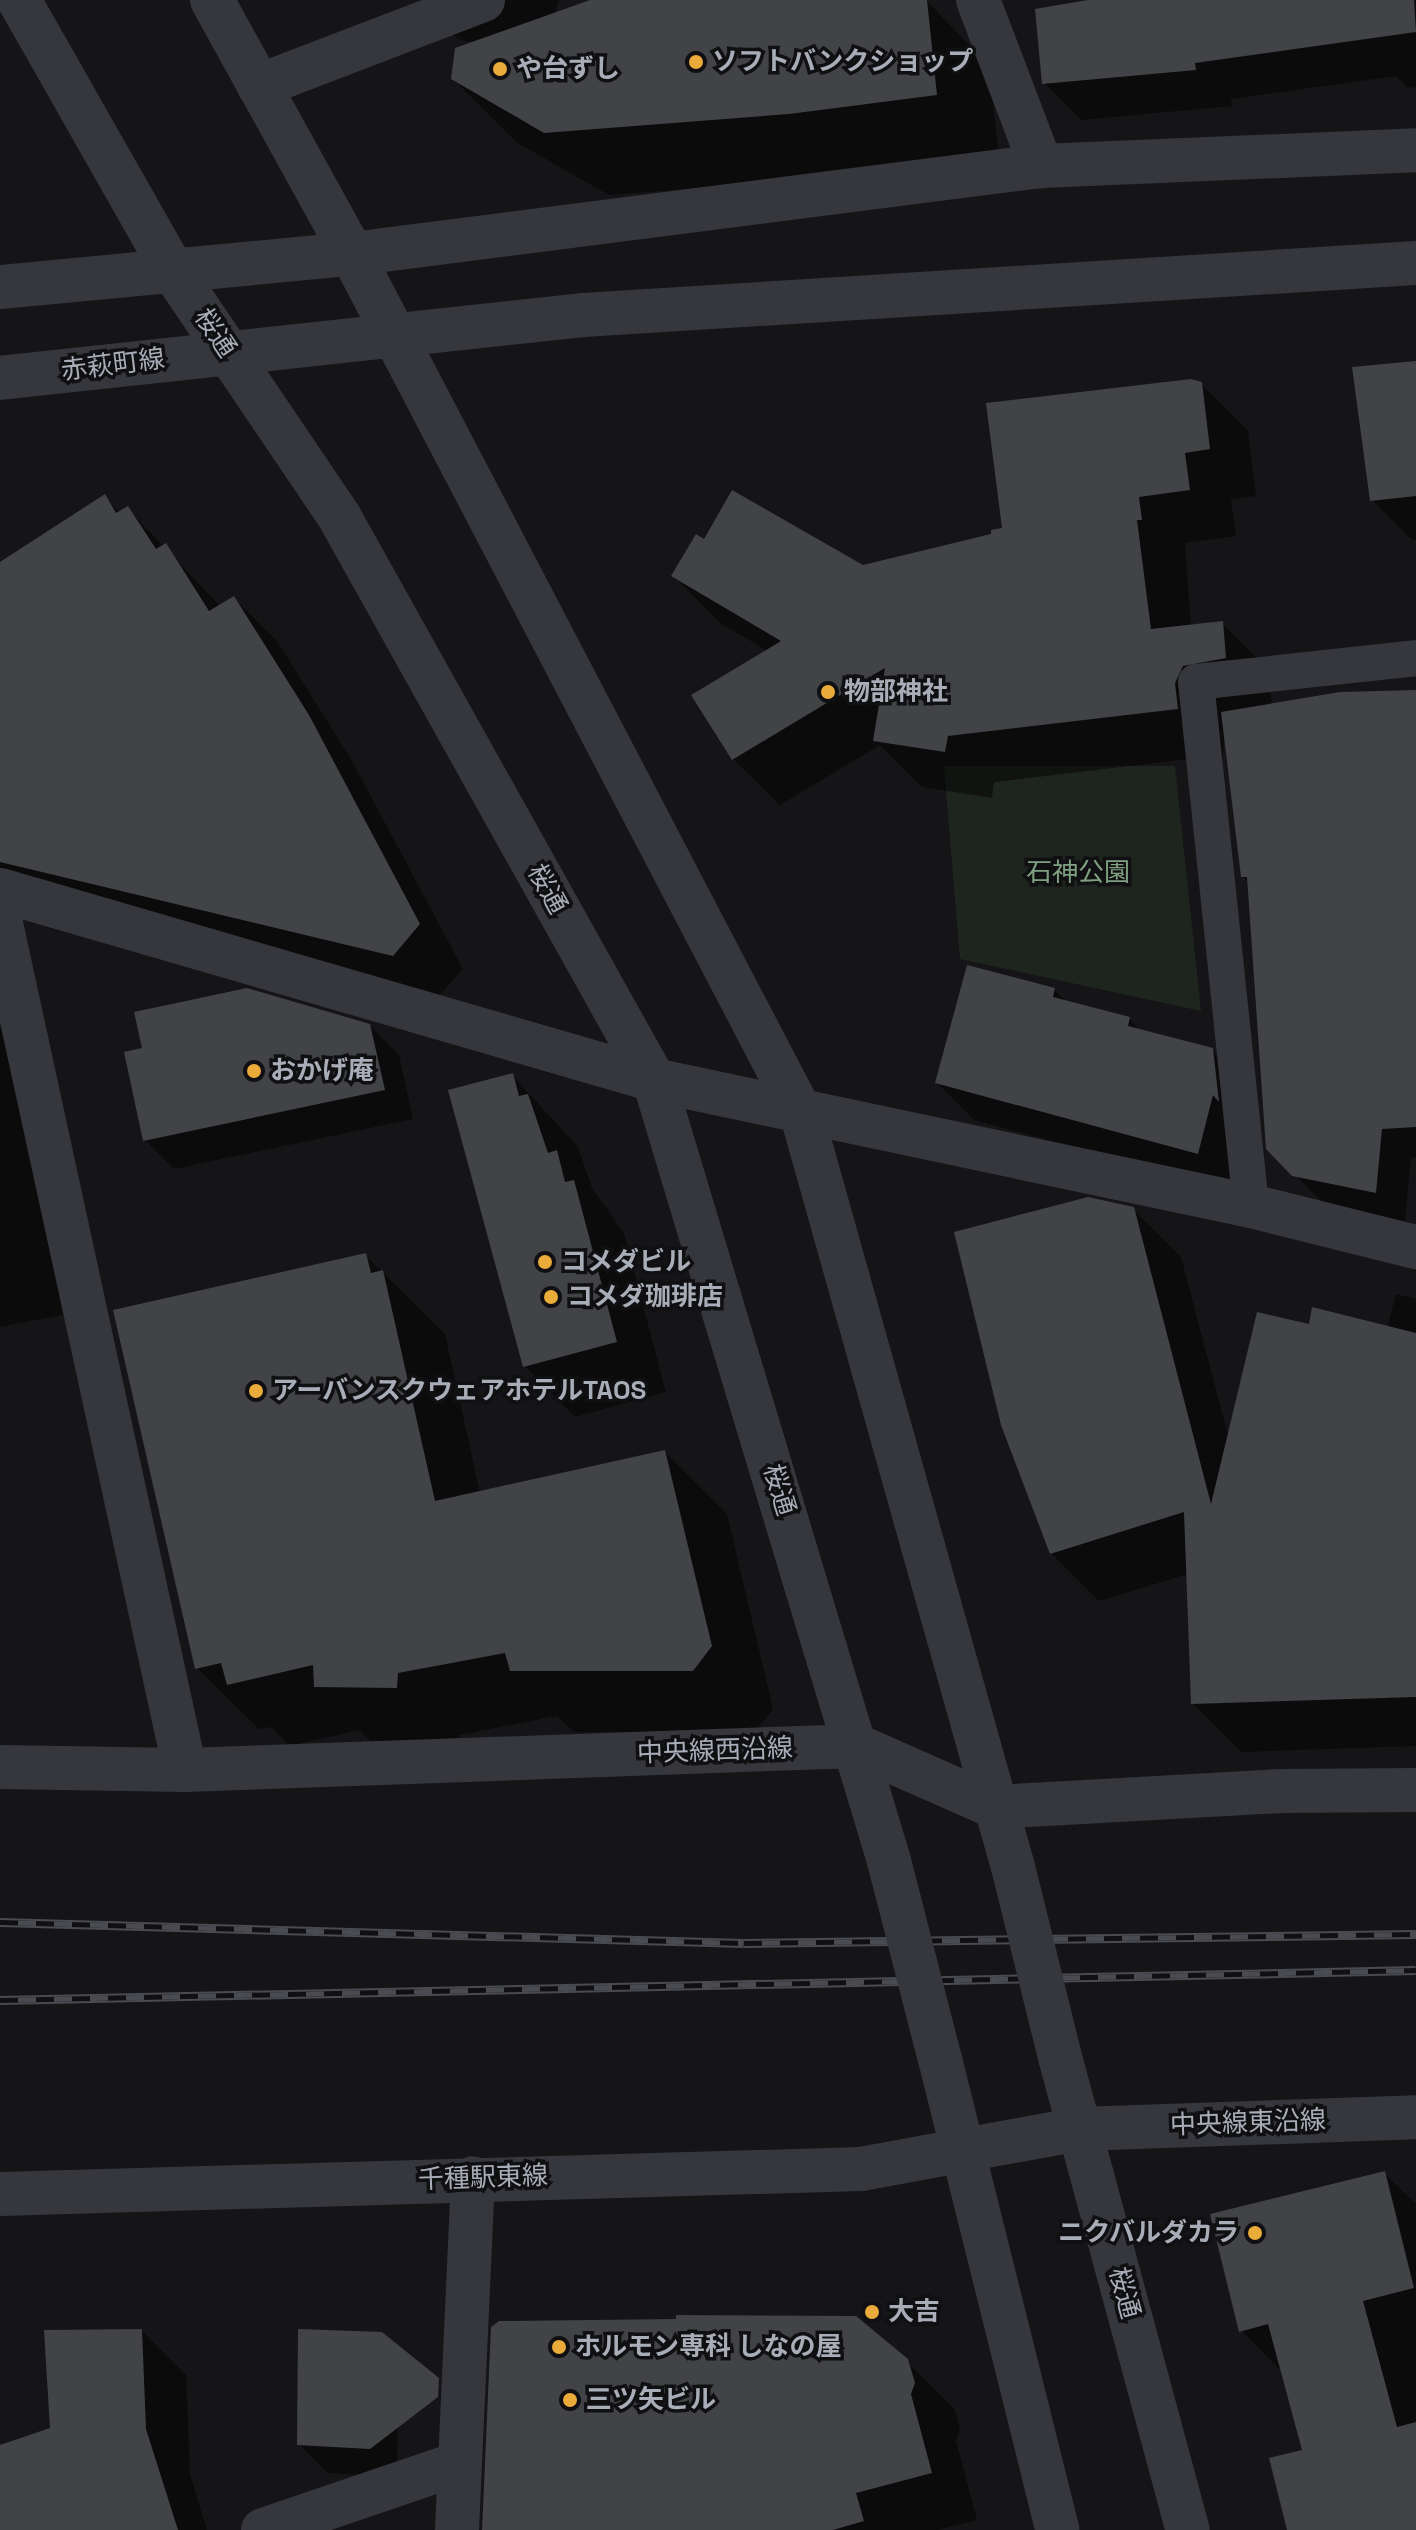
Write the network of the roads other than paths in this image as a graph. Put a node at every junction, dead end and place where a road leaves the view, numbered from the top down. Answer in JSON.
{"nodes":[{"id":1,"x":19,"y":0,"type":"edge"},
{"id":2,"x":212,"y":0,"type":"edge"},
{"id":3,"x":483,"y":0,"type":"edge"},
{"id":4,"x":978,"y":0,"type":"edge"},
{"id":5,"x":259,"y":86,"type":"junction"},
{"id":6,"x":1416,"y":150,"type":"edge"},
{"id":7,"x":1041,"y":166,"type":"junction"},
{"id":8,"x":352,"y":254,"type":"junction"},
{"id":9,"x":1416,"y":263,"type":"edge"},
{"id":10,"x":171,"y":268,"type":"junction"},
{"id":11,"x":0,"y":287,"type":"edge"},
{"id":12,"x":393,"y":332,"type":"junction"},
{"id":13,"x":226,"y":351,"type":"junction"},
{"id":14,"x":0,"y":378,"type":"edge"},
{"id":15,"x":1416,"y":658,"type":"edge"},
{"id":16,"x":0,"y":890,"type":"edge"},
{"id":17,"x":0,"y":919,"type":"edge"},
{"id":18,"x":654,"y":1080,"type":"junction"},
{"id":19,"x":802,"y":1115,"type":"junction"},
{"id":20,"x":1251,"y":1206,"type":"junction"},
{"id":21,"x":1416,"y":1247,"type":"edge"},
{"id":22,"x":857,"y":1746,"type":"junction"},
{"id":23,"x":0,"y":1767,"type":"edge"},
{"id":24,"x":185,"y":1770,"type":"junction"},
{"id":25,"x":1416,"y":1790,"type":"edge"},
{"id":26,"x":995,"y":1807,"type":"junction"},
{"id":27,"x":1416,"y":2117,"type":"edge"},
{"id":28,"x":1080,"y":2129,"type":"junction"},
{"id":29,"x":964,"y":2151,"type":"junction"},
{"id":30,"x":473,"y":2178,"type":"junction"},
{"id":31,"x":0,"y":2194,"type":"edge"},
{"id":32,"x":460,"y":2463,"type":"junction"},
{"id":33,"x":263,"y":2530,"type":"edge"},
{"id":34,"x":457,"y":2530,"type":"edge"},
{"id":35,"x":1057,"y":2530,"type":"edge"},
{"id":36,"x":1188,"y":2530,"type":"edge"}],
"edges":[{"from":1,"to":10,"type":"street","name":"桜通"},
{"from":2,"to":5,"type":"street"},
{"from":3,"to":5,"type":"street"},
{"from":4,"to":7,"type":"street"},
{"from":5,"to":8,"type":"street"},
{"from":6,"to":7,"type":"street"},
{"from":7,"to":8,"type":"street"},
{"from":8,"to":10,"type":"street"},
{"from":8,"to":12,"type":"street"},
{"from":9,"to":12,"type":"street","name":"赤萩町線"},
{"from":10,"to":11,"type":"street"},
{"from":10,"to":13,"type":"street","name":"桜通"},
{"from":12,"to":13,"type":"street","name":"赤萩町線"},
{"from":12,"to":19,"type":"street"},
{"from":13,"to":14,"type":"street","name":"赤萩町線"},
{"from":13,"to":18,"type":"street","name":"桜通"},
{"from":15,"to":20,"type":"lane"},
{"from":16,"to":18,"type":"street"},
{"from":17,"to":24,"type":"street"},
{"from":18,"to":19,"type":"street"},
{"from":18,"to":22,"type":"street","name":"桜通"},
{"from":19,"to":20,"type":"street"},
{"from":19,"to":26,"type":"street"},
{"from":20,"to":21,"type":"street"},
{"from":22,"to":24,"type":"street","name":"中央線西沿線"},
{"from":22,"to":26,"type":"street","name":"中央線西沿線"},
{"from":22,"to":29,"type":"street","name":"桜通","bridge":true},
{"from":23,"to":24,"type":"street","name":"中央線西沿線"},
{"from":25,"to":26,"type":"street","name":"中央線西沿線"},
{"from":26,"to":28,"type":"street","name":"桜通","bridge":true},
{"from":27,"to":28,"type":"street","name":"中央線東沿線"},
{"from":28,"to":29,"type":"street","name":"中央線東沿線"},
{"from":28,"to":36,"type":"street","name":"桜通"},
{"from":29,"to":30,"type":"street","name":"千種駅東線"},
{"from":29,"to":35,"type":"street"},
{"from":30,"to":31,"type":"street","name":"千種駅東線"},
{"from":30,"to":32,"type":"street"},
{"from":32,"to":33,"type":"street"},
{"from":32,"to":34,"type":"street"}]}
